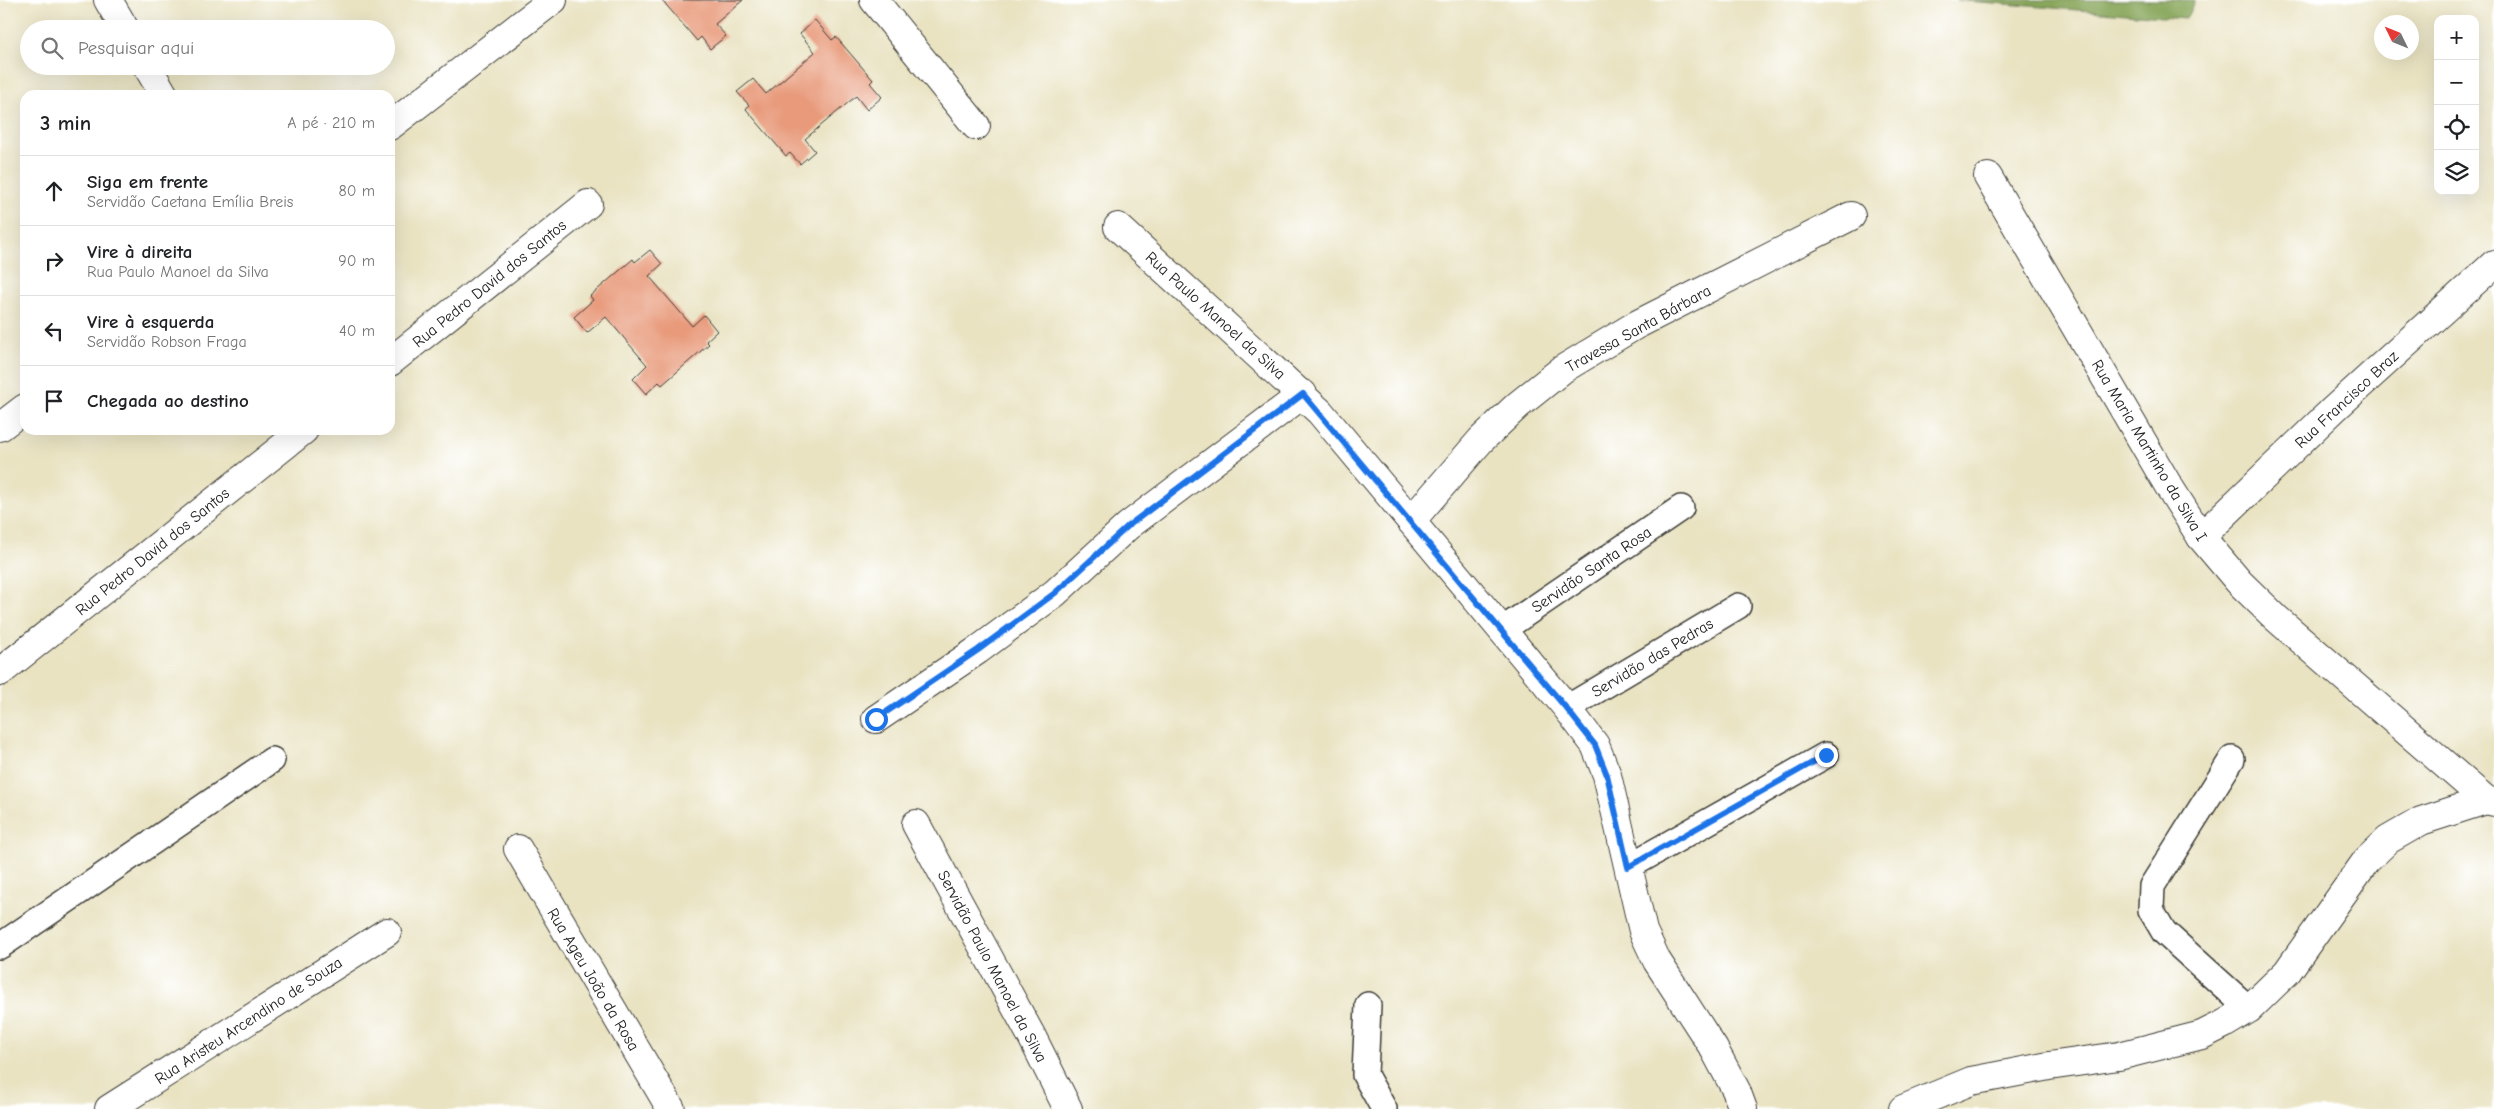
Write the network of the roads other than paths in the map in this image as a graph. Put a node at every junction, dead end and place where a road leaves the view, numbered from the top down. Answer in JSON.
{"nodes":[{"id":1,"x":108,"y":0,"type":"edge"},
{"id":2,"x":874,"y":0,"type":"edge"},
{"id":3,"x":537,"y":5,"type":"edge"},
{"id":4,"x":120,"y":20,"type":"edge"},
{"id":5,"x":152,"y":75,"type":"edge"},
{"id":6,"x":161,"y":90,"type":"edge"},
{"id":7,"x":395,"y":122,"type":"edge"},
{"id":8,"x":976,"y":126,"type":"dead end"},
{"id":9,"x":1988,"y":177,"type":"dead end"},
{"id":10,"x":588,"y":204,"type":"dead end"},
{"id":11,"x":1851,"y":216,"type":"dead end"},
{"id":12,"x":1118,"y":227,"type":"dead end"},
{"id":13,"x":2494,"y":264,"type":"edge"},
{"id":14,"x":395,"y":358,"type":"edge"},
{"id":15,"x":1303,"y":394,"type":"junction"},
{"id":16,"x":20,"y":412,"type":"edge"},
{"id":17,"x":0,"y":427,"type":"edge"},
{"id":18,"x":298,"y":435,"type":"edge"},
{"id":19,"x":1681,"y":508,"type":"dead end"},
{"id":20,"x":1410,"y":521,"type":"junction"},
{"id":21,"x":2201,"y":536,"type":"junction"},
{"id":22,"x":1738,"y":606,"type":"dead end"},
{"id":23,"x":1502,"y":630,"type":"junction"},
{"id":24,"x":0,"y":672,"type":"edge"},
{"id":25,"x":1566,"y":708,"type":"junction"},
{"id":26,"x":876,"y":719,"type":"dead end"},
{"id":27,"x":1826,"y":755,"type":"dead end"},
{"id":28,"x":2232,"y":759,"type":"dead end"},
{"id":29,"x":272,"y":760,"type":"dead end"},
{"id":30,"x":2490,"y":801,"type":"edge"},
{"id":31,"x":916,"y":824,"type":"dead end"},
{"id":32,"x":518,"y":849,"type":"dead end"},
{"id":33,"x":1628,"y":867,"type":"junction"},
{"id":34,"x":387,"y":932,"type":"dead end"},
{"id":35,"x":0,"y":946,"type":"edge"},
{"id":36,"x":1368,"y":1005,"type":"dead end"},
{"id":37,"x":2249,"y":1008,"type":"junction"},
{"id":38,"x":109,"y":1109,"type":"edge"},
{"id":39,"x":671,"y":1109,"type":"edge"},
{"id":40,"x":1068,"y":1109,"type":"edge"},
{"id":41,"x":1384,"y":1109,"type":"edge"},
{"id":42,"x":1744,"y":1109,"type":"edge"},
{"id":43,"x":1903,"y":1109,"type":"edge"}],
"edges":[{"from":1,"to":4,"type":"street"},
{"from":2,"to":8,"type":"street"},
{"from":3,"to":7,"type":"street"},
{"from":5,"to":6,"type":"street"},
{"from":9,"to":21,"type":"street","name":"Rua Maria Martinho da Silva I"},
{"from":10,"to":14,"type":"street","name":"Rua Pedro David dos Santos"},
{"from":11,"to":20,"type":"street","name":"Travessa Santa Bárbara"},
{"from":12,"to":15,"type":"street","name":"Rua Paulo Manoel da Silva"},
{"from":13,"to":21,"type":"street","name":"Rua Francisco Braz"},
{"from":15,"to":20,"type":"street","name":"Rua Paulo Manoel da Silva"},
{"from":15,"to":26,"type":"street"},
{"from":16,"to":17,"type":"street"},
{"from":18,"to":24,"type":"street","name":"Rua Pedro David dos Santos"},
{"from":19,"to":23,"type":"lane","name":"Servidão Santa Rosa"},
{"from":20,"to":23,"type":"street","name":"Rua Paulo Manoel da Silva"},
{"from":21,"to":30,"type":"street","name":"Rua Maria Martinho da Silva I"},
{"from":22,"to":25,"type":"lane","name":"Servidão das Pedras"},
{"from":23,"to":25,"type":"street","name":"Rua Paulo Manoel da Silva"},
{"from":25,"to":33,"type":"street","name":"Rua Paulo Manoel da Silva"},
{"from":27,"to":33,"type":"lane"},
{"from":28,"to":37,"type":"lane"},
{"from":29,"to":35,"type":"lane"},
{"from":30,"to":37,"type":"street"},
{"from":31,"to":40,"type":"street","name":"Servidão Paulo Manoel da Silva"},
{"from":32,"to":39,"type":"street","name":"Rua Ageu João da Rosa"},
{"from":33,"to":42,"type":"street","name":"Rua Paulo Manoel da Silva"},
{"from":34,"to":38,"type":"street","name":"Rua Aristeu Arcendino de Souza"},
{"from":36,"to":41,"type":"lane"},
{"from":37,"to":43,"type":"street"}]}
